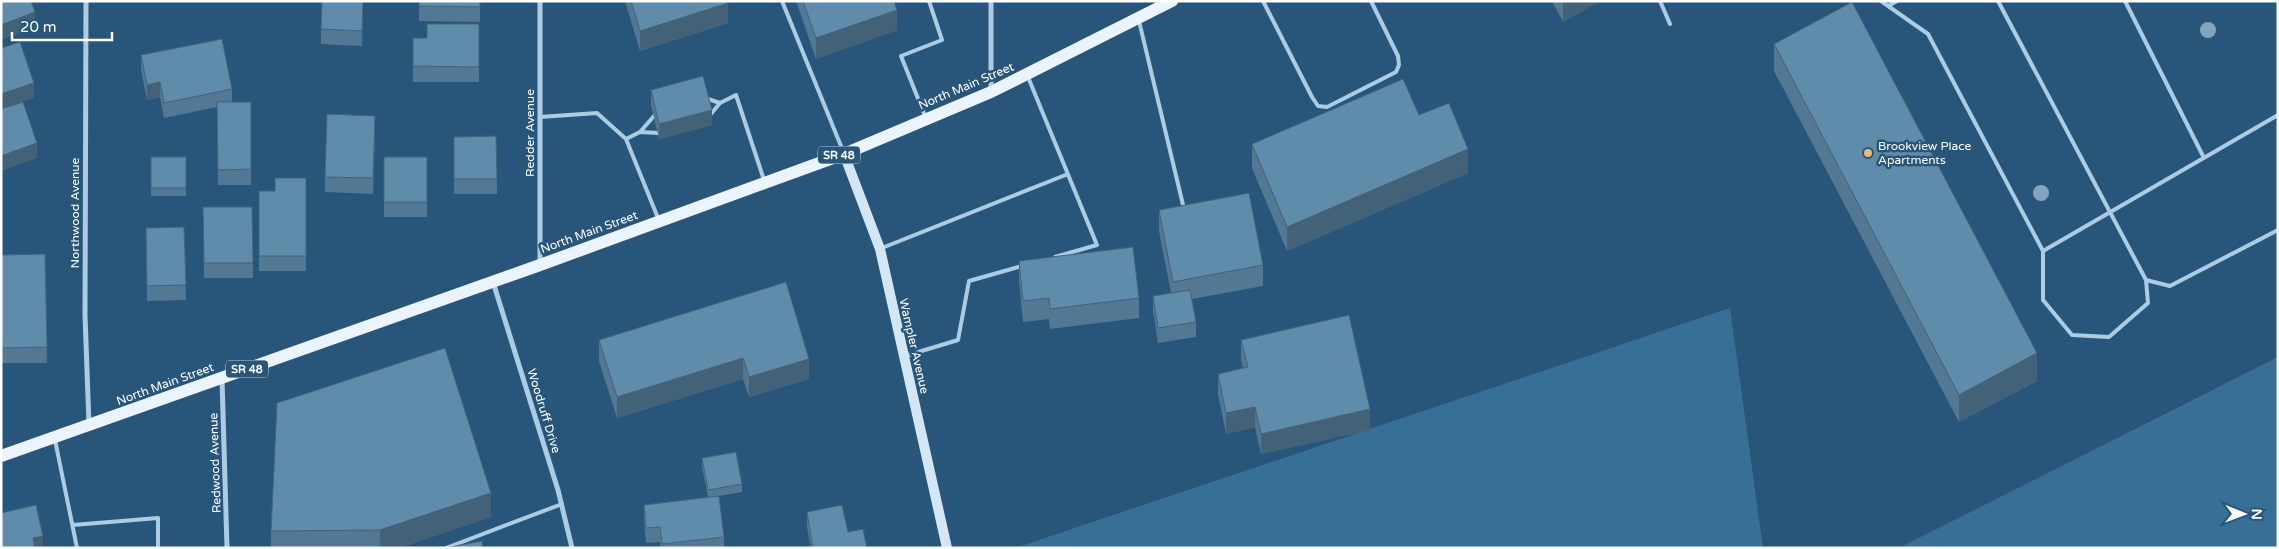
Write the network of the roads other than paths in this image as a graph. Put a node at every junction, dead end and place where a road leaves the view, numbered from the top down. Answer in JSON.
{"nodes":[{"id":1,"x":86,"y":1,"type":"edge"},
{"id":2,"x":540,"y":1,"type":"edge"},
{"id":3,"x":782,"y":1,"type":"edge"},
{"id":4,"x":929,"y":1,"type":"edge"},
{"id":5,"x":991,"y":1,"type":"edge"},
{"id":6,"x":1172,"y":1,"type":"edge"},
{"id":7,"x":1264,"y":1,"type":"edge"},
{"id":8,"x":1371,"y":1,"type":"edge"},
{"id":9,"x":1660,"y":1,"type":"edge"},
{"id":10,"x":1881,"y":1,"type":"edge"},
{"id":11,"x":1897,"y":1,"type":"edge"},
{"id":12,"x":1998,"y":1,"type":"edge"},
{"id":13,"x":2124,"y":1,"type":"edge"},
{"id":14,"x":1888,"y":6,"type":"junction"},
{"id":15,"x":1138,"y":19,"type":"junction"},
{"id":16,"x":1670,"y":24,"type":"dead end"},
{"id":17,"x":1027,"y":75,"type":"junction"},
{"id":18,"x":991,"y":92,"type":"junction"},
{"id":19,"x":705,"y":98,"type":"edge"},
{"id":20,"x":720,"y":103,"type":"junction"},
{"id":21,"x":710,"y":115,"type":"edge"},
{"id":22,"x":2278,"y":115,"type":"edge"},
{"id":23,"x":654,"y":116,"type":"edge"},
{"id":24,"x":540,"y":117,"type":"junction"},
{"id":25,"x":926,"y":119,"type":"junction"},
{"id":26,"x":640,"y":132,"type":"junction"},
{"id":27,"x":658,"y":133,"type":"edge"},
{"id":28,"x":626,"y":140,"type":"junction"},
{"id":29,"x":844,"y":154,"type":"junction"},
{"id":30,"x":2204,"y":158,"type":"junction"},
{"id":31,"x":1068,"y":174,"type":"junction"},
{"id":32,"x":765,"y":182,"type":"junction"},
{"id":33,"x":2111,"y":212,"type":"junction"},
{"id":34,"x":1186,"y":216,"type":"edge"},
{"id":35,"x":659,"y":221,"type":"junction"},
{"id":36,"x":2278,"y":230,"type":"edge"},
{"id":37,"x":880,"y":248,"type":"junction"},
{"id":38,"x":2043,"y":251,"type":"junction"},
{"id":39,"x":1051,"y":258,"type":"edge"},
{"id":40,"x":540,"y":265,"type":"junction"},
{"id":41,"x":1024,"y":266,"type":"edge"},
{"id":42,"x":2146,"y":280,"type":"junction"},
{"id":43,"x":493,"y":282,"type":"junction"},
{"id":44,"x":904,"y":356,"type":"junction"},
{"id":45,"x":222,"y":378,"type":"junction"},
{"id":46,"x":89,"y":426,"type":"junction"},
{"id":47,"x":54,"y":438,"type":"junction"},
{"id":48,"x":1,"y":456,"type":"edge"},
{"id":49,"x":562,"y":504,"type":"junction"},
{"id":50,"x":72,"y":525,"type":"junction"},
{"id":51,"x":77,"y":548,"type":"edge"},
{"id":52,"x":158,"y":548,"type":"edge"},
{"id":53,"x":227,"y":548,"type":"edge"},
{"id":54,"x":446,"y":548,"type":"edge"},
{"id":55,"x":572,"y":548,"type":"edge"},
{"id":56,"x":947,"y":548,"type":"edge"}],
"edges":[{"from":1,"to":46,"type":"street","name":"Northwood Avenue"},
{"from":2,"to":24,"type":"street","name":"Redder Avenue"},
{"from":3,"to":29,"type":"lane"},
{"from":4,"to":25,"type":"lane"},
{"from":5,"to":18,"type":"street"},
{"from":6,"to":15,"type":"main road","name":"North Main Street","number":"SR 48"},
{"from":7,"to":8,"type":"lane"},
{"from":9,"to":16,"type":"lane"},
{"from":10,"to":14,"type":"lane"},
{"from":11,"to":14,"type":"lane"},
{"from":12,"to":33,"type":"lane"},
{"from":13,"to":30,"type":"lane"},
{"from":14,"to":38,"type":"lane"},
{"from":15,"to":17,"type":"main road","name":"North Main Street","number":"SR 48"},
{"from":15,"to":34,"type":"lane"},
{"from":17,"to":18,"type":"main road","name":"North Main Street","number":"SR 48"},
{"from":17,"to":31,"type":"lane"},
{"from":18,"to":25,"type":"main road","name":"North Main Street","number":"SR 48"},
{"from":19,"to":20,"type":"lane"},
{"from":20,"to":21,"type":"lane"},
{"from":20,"to":32,"type":"lane"},
{"from":22,"to":30,"type":"lane"},
{"from":23,"to":26,"type":"lane"},
{"from":24,"to":28,"type":"lane"},
{"from":24,"to":40,"type":"street","name":"Redder Avenue"},
{"from":25,"to":29,"type":"main road","name":"North Main Street","number":"SR 48"},
{"from":26,"to":27,"type":"lane"},
{"from":26,"to":28,"type":"lane"},
{"from":28,"to":35,"type":"lane"},
{"from":29,"to":32,"type":"main road","name":"North Main Street","number":"SR 48"},
{"from":29,"to":37,"type":"street","name":"Wampler Avenue"},
{"from":30,"to":33,"type":"lane"},
{"from":31,"to":37,"type":"lane"},
{"from":31,"to":39,"type":"lane"},
{"from":32,"to":35,"type":"main road","name":"North Main Street","number":"SR 48"},
{"from":33,"to":38,"type":"lane"},
{"from":33,"to":42,"type":"lane"},
{"from":35,"to":40,"type":"main road","name":"North Main Street","number":"SR 48"},
{"from":36,"to":42,"type":"lane"},
{"from":37,"to":44,"type":"street","name":"Wampler Avenue"},
{"from":38,"to":42,"type":"lane"},
{"from":40,"to":43,"type":"main road","name":"North Main Street","number":"SR 48"},
{"from":41,"to":44,"type":"lane"},
{"from":43,"to":45,"type":"main road","name":"North Main Street","number":"SR 48"},
{"from":43,"to":49,"type":"street","name":"Woodruff Drive"},
{"from":44,"to":56,"type":"street","name":"Wampler Avenue"},
{"from":45,"to":46,"type":"main road","name":"North Main Street","number":"SR 48"},
{"from":45,"to":53,"type":"street","name":"Redwood Avenue"},
{"from":46,"to":47,"type":"main road","name":"North Main Street","number":"SR 48"},
{"from":47,"to":48,"type":"main road","name":"North Main Street","number":"SR 48"},
{"from":47,"to":50,"type":"lane"},
{"from":49,"to":54,"type":"lane"},
{"from":49,"to":55,"type":"street","name":"Woodruff Drive"},
{"from":50,"to":51,"type":"lane"},
{"from":50,"to":52,"type":"lane"}]}
